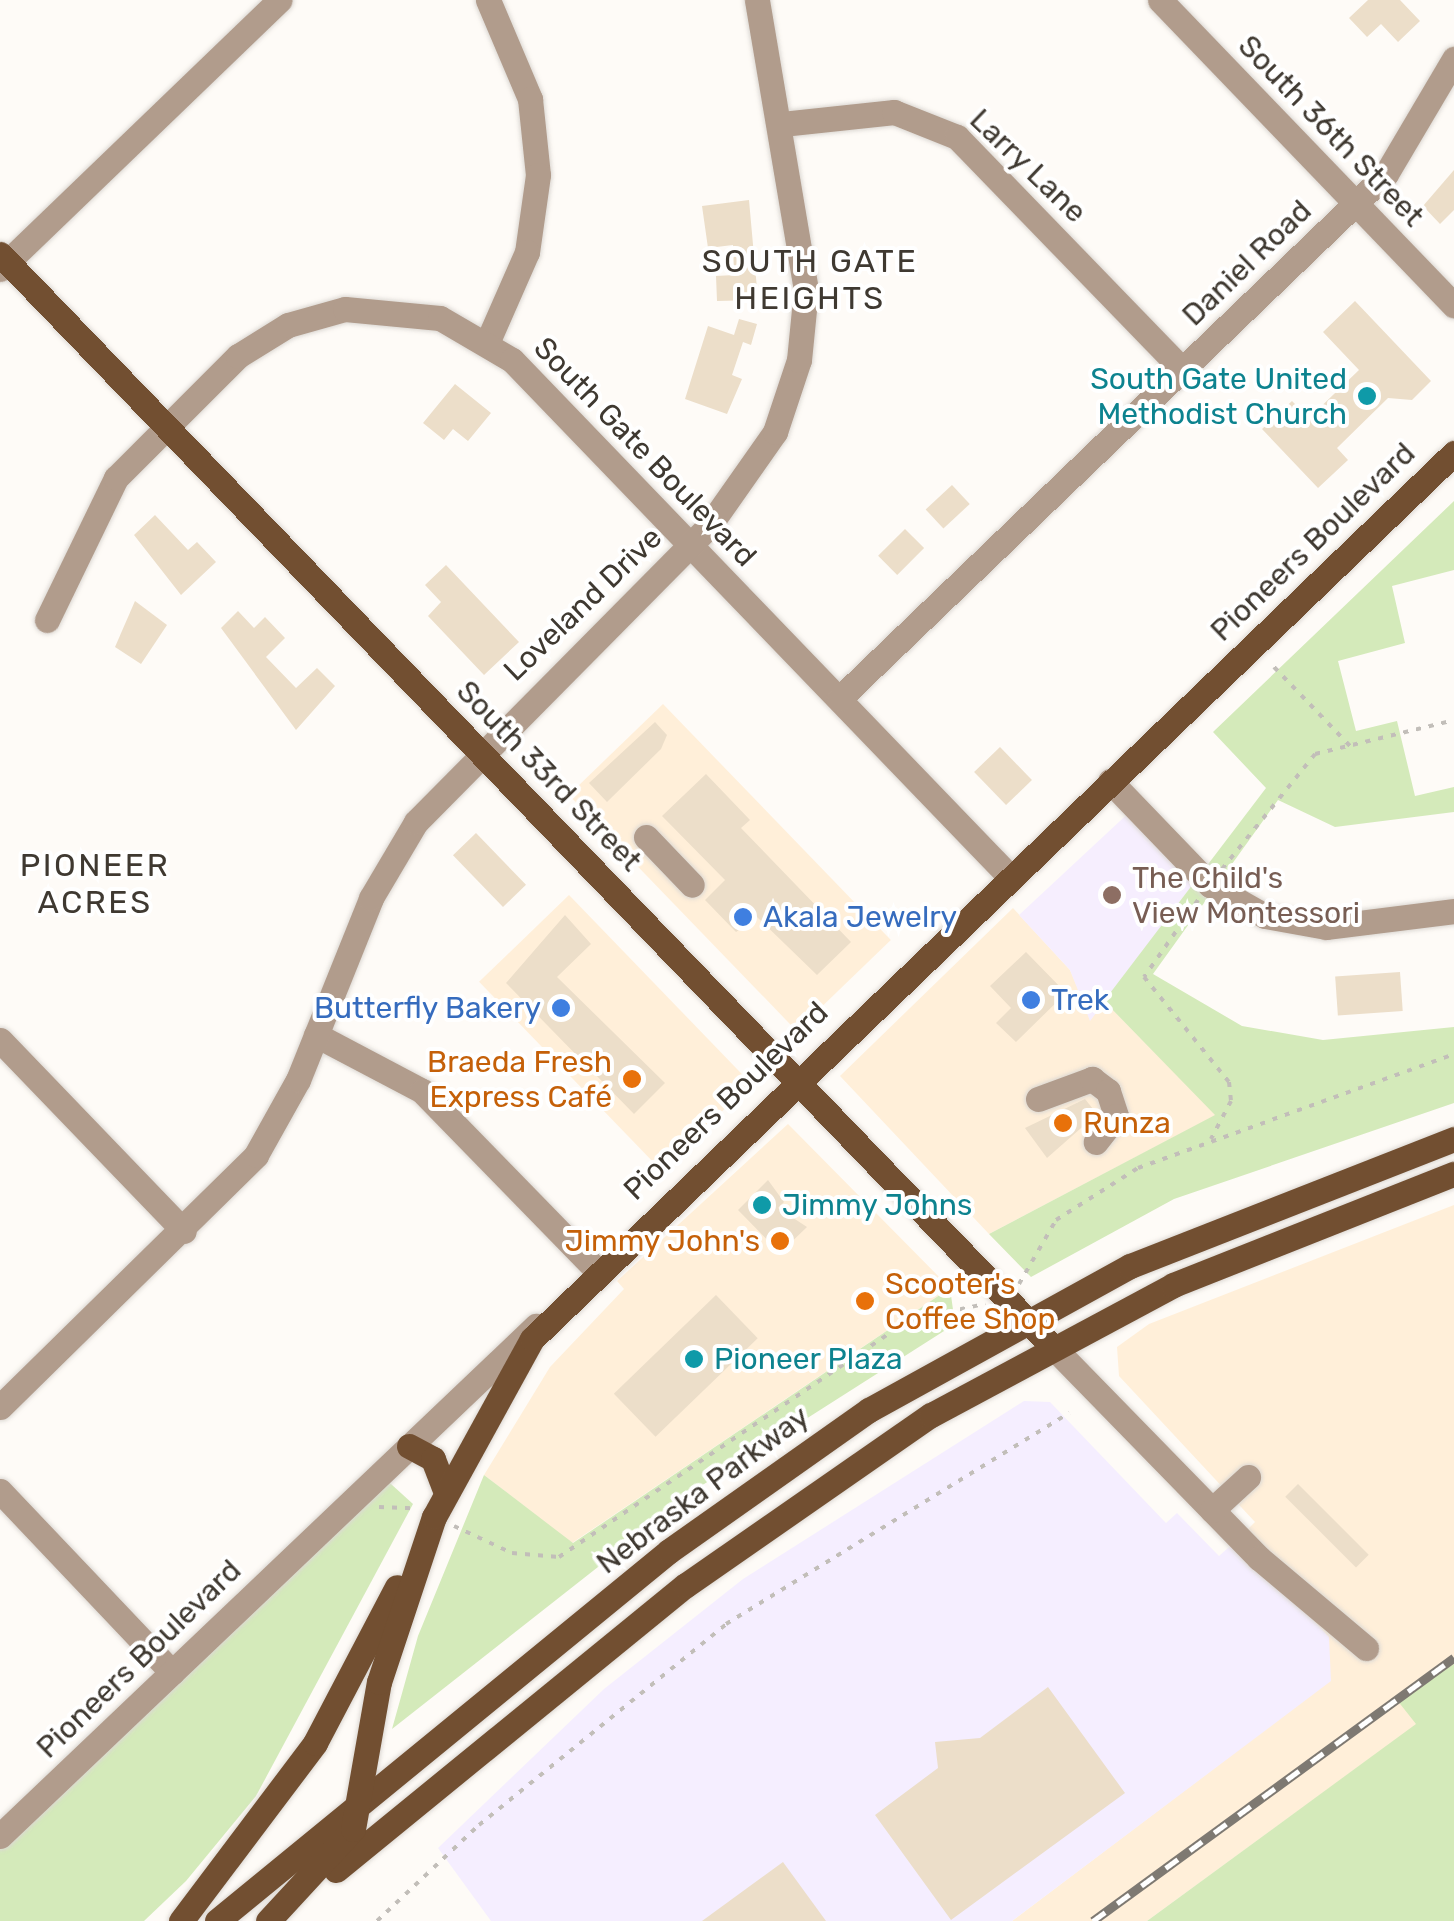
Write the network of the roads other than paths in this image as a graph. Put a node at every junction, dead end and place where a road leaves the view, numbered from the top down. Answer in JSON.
{"nodes":[{"id":1,"x":280,"y":0,"type":"edge"},
{"id":2,"x":488,"y":0,"type":"edge"},
{"id":3,"x":757,"y":0,"type":"edge"},
{"id":4,"x":1160,"y":0,"type":"edge"},
{"id":5,"x":1454,"y":59,"type":"edge"},
{"id":6,"x":782,"y":124,"type":"junction"},
{"id":7,"x":1356,"y":204,"type":"junction"},
{"id":8,"x":3,"y":262,"type":"edge"},
{"id":9,"x":1454,"y":306,"type":"edge"},
{"id":10,"x":488,"y":342,"type":"junction"},
{"id":11,"x":1182,"y":370,"type":"junction"},
{"id":12,"x":166,"y":426,"type":"junction"},
{"id":13,"x":1454,"y":453,"type":"edge"},
{"id":14,"x":690,"y":544,"type":"junction"},
{"id":15,"x":47,"y":620,"type":"dead end"},
{"id":16,"x":839,"y":699,"type":"junction"},
{"id":17,"x":480,"y":751,"type":"junction"},
{"id":18,"x":1110,"y":781,"type":"junction"},
{"id":19,"x":646,"y":837,"type":"dead end"},
{"id":20,"x":1009,"y":876,"type":"junction"},
{"id":21,"x":692,"y":886,"type":"dead end"},
{"id":22,"x":1454,"y":911,"type":"edge"},
{"id":23,"x":316,"y":1035,"type":"junction"},
{"id":24,"x":0,"y":1040,"type":"edge"},
{"id":25,"x":795,"y":1080,"type":"junction"},
{"id":26,"x":1038,"y":1098,"type":"dead end"},
{"id":27,"x":1454,"y":1139,"type":"edge"},
{"id":28,"x":1096,"y":1142,"type":"dead end"},
{"id":29,"x":1454,"y":1174,"type":"edge"},
{"id":30,"x":184,"y":1232,"type":"junction"},
{"id":31,"x":596,"y":1269,"type":"junction"},
{"id":32,"x":565,"y":1299,"type":"junction"},
{"id":33,"x":1024,"y":1319,"type":"junction"},
{"id":34,"x":1050,"y":1344,"type":"junction"},
{"id":35,"x":0,"y":1406,"type":"edge"},
{"id":36,"x":409,"y":1446,"type":"junction"},
{"id":37,"x":1248,"y":1477,"type":"dead end"},
{"id":38,"x":445,"y":1490,"type":"junction"},
{"id":39,"x":0,"y":1491,"type":"edge"},
{"id":40,"x":1212,"y":1510,"type":"junction"},
{"id":41,"x":434,"y":1517,"type":"junction"},
{"id":42,"x":1366,"y":1648,"type":"dead end"},
{"id":43,"x":172,"y":1672,"type":"junction"},
{"id":44,"x":360,"y":1804,"type":"junction"},
{"id":45,"x":0,"y":1836,"type":"edge"},
{"id":46,"x":181,"y":1921,"type":"edge"},
{"id":47,"x":218,"y":1921,"type":"edge"},
{"id":48,"x":271,"y":1921,"type":"edge"}],
"edges":[{"from":1,"to":8,"type":"street"},
{"from":2,"to":10,"type":"street"},
{"from":3,"to":6,"type":"street","name":"Loveland Drive"},
{"from":4,"to":7,"type":"street","name":"South 36th Street"},
{"from":5,"to":7,"type":"street","name":"Daniel Road"},
{"from":6,"to":11,"type":"street","name":"Larry Lane"},
{"from":6,"to":14,"type":"street","name":"Loveland Drive"},
{"from":7,"to":9,"type":"street","name":"South 36th Street"},
{"from":7,"to":11,"type":"street","name":"Daniel Road"},
{"from":8,"to":12,"type":"main road","name":"South 33rd Street"},
{"from":10,"to":12,"type":"street","name":"South Gate Boulevard"},
{"from":10,"to":14,"type":"street","name":"South Gate Boulevard"},
{"from":11,"to":16,"type":"street","name":"Daniel Road"},
{"from":12,"to":15,"type":"street","name":"South Gate Boulevard"},
{"from":12,"to":17,"type":"main road","name":"South 33rd Street"},
{"from":13,"to":18,"type":"main road","name":"Pioneers Boulevard"},
{"from":14,"to":16,"type":"street","name":"South Gate Boulevard"},
{"from":14,"to":17,"type":"street","name":"Loveland Drive"},
{"from":16,"to":20,"type":"street","name":"South Gate Boulevard"},
{"from":17,"to":23,"type":"street","name":"Loveland Drive"},
{"from":17,"to":25,"type":"main road","name":"South 33rd Street"},
{"from":18,"to":20,"type":"main road","name":"Pioneers Boulevard"},
{"from":18,"to":22,"type":"street"},
{"from":19,"to":21,"type":"street"},
{"from":20,"to":25,"type":"main road","name":"Pioneers Boulevard"},
{"from":23,"to":30,"type":"street","name":"Loveland Drive"},
{"from":23,"to":31,"type":"street"},
{"from":24,"to":30,"type":"street"},
{"from":25,"to":31,"type":"main road","name":"Pioneers Boulevard"},
{"from":25,"to":33,"type":"main road","name":"South 33rd Street"},
{"from":26,"to":28,"type":"street"},
{"from":27,"to":33,"type":"main road","name":"Nebraska Parkway"},
{"from":29,"to":34,"type":"main road"},
{"from":30,"to":35,"type":"street","name":"Loveland Drive"},
{"from":31,"to":32,"type":"main road","name":"Pioneers Boulevard"},
{"from":32,"to":36,"type":"street","name":"Pioneers Boulevard"},
{"from":32,"to":38,"type":"main road"},
{"from":33,"to":34,"type":"main road","name":"South 33rd Street"},
{"from":33,"to":44,"type":"main road","name":"Nebraska Parkway"},
{"from":34,"to":40,"type":"street"},
{"from":34,"to":48,"type":"main road"},
{"from":36,"to":38,"type":"main road"},
{"from":36,"to":43,"type":"street","name":"Pioneers Boulevard"},
{"from":37,"to":40,"type":"street"},
{"from":38,"to":41,"type":"main road"},
{"from":39,"to":43,"type":"street"},
{"from":40,"to":42,"type":"street"},
{"from":41,"to":44,"type":"main road"},
{"from":41,"to":46,"type":"main road"},
{"from":43,"to":45,"type":"street","name":"Pioneers Boulevard"},
{"from":44,"to":47,"type":"main road","name":"Nebraska Parkway"},
{"from":44,"to":48,"type":"main road"}]}
